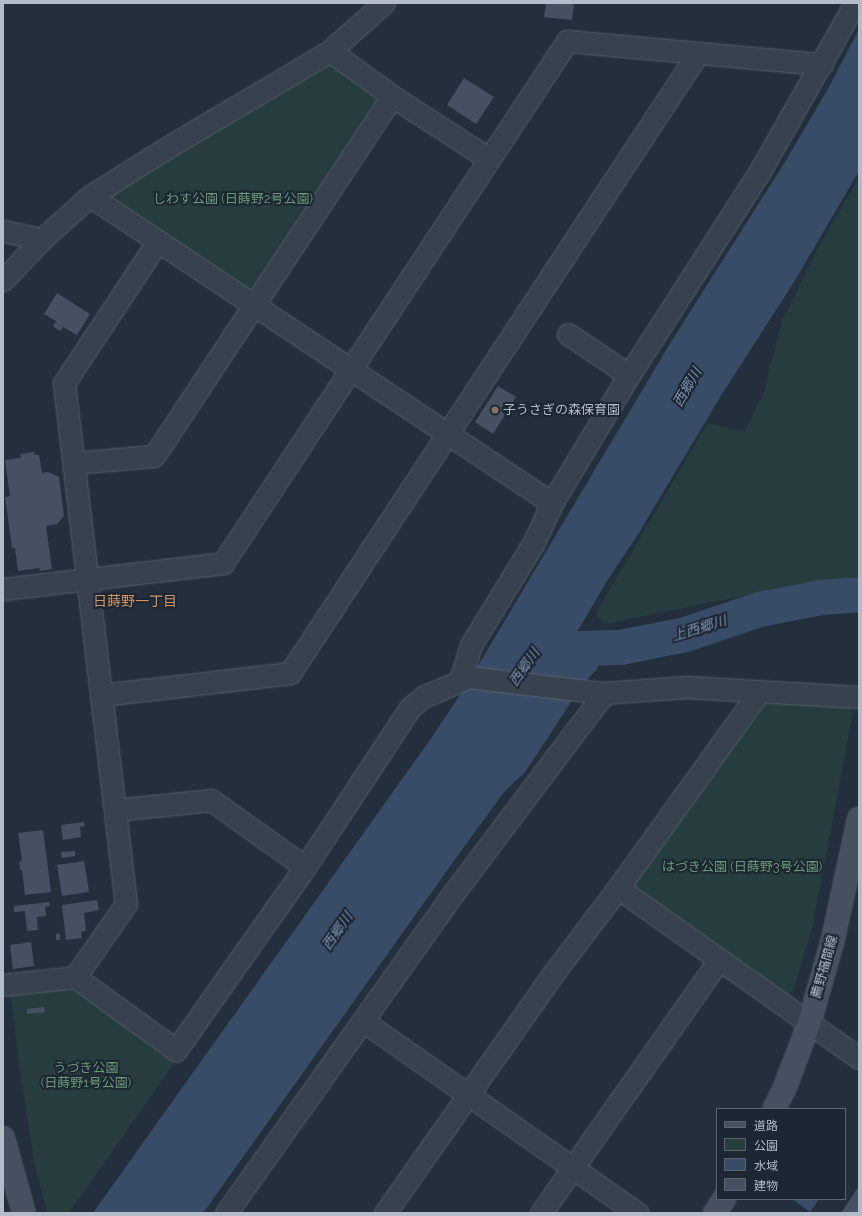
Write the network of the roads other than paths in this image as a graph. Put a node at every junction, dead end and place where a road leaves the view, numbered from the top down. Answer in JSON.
{"nodes":[{"id":1,"x":384,"y":3,"type":"edge"},
{"id":2,"x":855,"y":3,"type":"edge"},
{"id":3,"x":330,"y":51,"type":"junction"},
{"id":4,"x":698,"y":53,"type":"junction"},
{"id":5,"x":822,"y":64,"type":"junction"},
{"id":6,"x":392,"y":96,"type":"junction"},
{"id":7,"x":489,"y":158,"type":"junction"},
{"id":8,"x":90,"y":196,"type":"junction"},
{"id":9,"x":3,"y":230,"type":"edge"},
{"id":10,"x":42,"y":239,"type":"junction"},
{"id":11,"x":158,"y":241,"type":"junction"},
{"id":12,"x":3,"y":280,"type":"edge"},
{"id":13,"x":255,"y":304,"type":"junction"},
{"id":14,"x":568,"y":334,"type":"dead end"},
{"id":15,"x":350,"y":369,"type":"junction"},
{"id":16,"x":629,"y":375,"type":"junction"},
{"id":17,"x":447,"y":433,"type":"junction"},
{"id":18,"x":74,"y":463,"type":"junction"},
{"id":19,"x":552,"y":503,"type":"junction"},
{"id":20,"x":88,"y":579,"type":"junction"},
{"id":21,"x":3,"y":589,"type":"edge"},
{"id":22,"x":465,"y":679,"type":"junction"},
{"id":23,"x":604,"y":693,"type":"junction"},
{"id":24,"x":758,"y":693,"type":"junction"},
{"id":25,"x":101,"y":695,"type":"junction"},
{"id":26,"x":859,"y":697,"type":"edge"},
{"id":27,"x":115,"y":810,"type":"junction"},
{"id":28,"x":859,"y":819,"type":"edge"},
{"id":29,"x":305,"y":867,"type":"junction"},
{"id":30,"x":618,"y":888,"type":"junction"},
{"id":31,"x":719,"y":960,"type":"junction"},
{"id":32,"x":75,"y":977,"type":"junction"},
{"id":33,"x":3,"y":985,"type":"edge"},
{"id":34,"x":363,"y":1022,"type":"junction"},
{"id":35,"x":809,"y":1024,"type":"junction"},
{"id":36,"x":859,"y":1058,"type":"edge"},
{"id":37,"x":468,"y":1095,"type":"junction"},
{"id":38,"x":774,"y":1108,"type":"edge"},
{"id":39,"x":3,"y":1139,"type":"edge"},
{"id":40,"x":573,"y":1168,"type":"junction"},
{"id":41,"x":723,"y":1200,"type":"edge"},
{"id":42,"x":24,"y":1213,"type":"edge"},
{"id":43,"x":226,"y":1213,"type":"edge"},
{"id":44,"x":385,"y":1213,"type":"edge"},
{"id":45,"x":541,"y":1213,"type":"edge"},
{"id":46,"x":637,"y":1213,"type":"edge"},
{"id":47,"x":715,"y":1213,"type":"edge"}],
"edges":[{"from":1,"to":3,"type":"street"},
{"from":2,"to":5,"type":"street"},
{"from":3,"to":6,"type":"street"},
{"from":3,"to":8,"type":"street"},
{"from":4,"to":5,"type":"street"},
{"from":4,"to":7,"type":"street"},
{"from":4,"to":17,"type":"street"},
{"from":5,"to":16,"type":"street"},
{"from":6,"to":7,"type":"street"},
{"from":6,"to":13,"type":"street"},
{"from":7,"to":15,"type":"street"},
{"from":8,"to":10,"type":"street"},
{"from":8,"to":11,"type":"street"},
{"from":9,"to":10,"type":"street"},
{"from":10,"to":12,"type":"street"},
{"from":11,"to":13,"type":"street"},
{"from":11,"to":18,"type":"street"},
{"from":13,"to":15,"type":"street"},
{"from":13,"to":18,"type":"street"},
{"from":14,"to":16,"type":"street"},
{"from":15,"to":17,"type":"street"},
{"from":15,"to":20,"type":"street"},
{"from":16,"to":19,"type":"street"},
{"from":17,"to":19,"type":"street"},
{"from":17,"to":25,"type":"street"},
{"from":18,"to":20,"type":"street"},
{"from":19,"to":22,"type":"street"},
{"from":20,"to":21,"type":"street"},
{"from":20,"to":25,"type":"street"},
{"from":22,"to":23,"type":"street"},
{"from":22,"to":29,"type":"street"},
{"from":23,"to":24,"type":"street"},
{"from":23,"to":34,"type":"street"},
{"from":24,"to":26,"type":"street"},
{"from":24,"to":30,"type":"street"},
{"from":25,"to":27,"type":"street"},
{"from":27,"to":29,"type":"street"},
{"from":27,"to":32,"type":"street"},
{"from":28,"to":35,"type":"main road","name":"薦野福間線"},
{"from":29,"to":32,"type":"street"},
{"from":30,"to":31,"type":"street"},
{"from":30,"to":37,"type":"street"},
{"from":31,"to":35,"type":"street"},
{"from":31,"to":40,"type":"street"},
{"from":32,"to":33,"type":"street"},
{"from":34,"to":37,"type":"street"},
{"from":34,"to":43,"type":"street"},
{"from":35,"to":36,"type":"street"},
{"from":35,"to":38,"type":"main road","name":"薦野福間線"},
{"from":37,"to":40,"type":"street"},
{"from":37,"to":44,"type":"street"},
{"from":39,"to":42,"type":"main road"},
{"from":40,"to":45,"type":"street"},
{"from":40,"to":46,"type":"street"},
{"from":41,"to":47,"type":"main road"}]}
